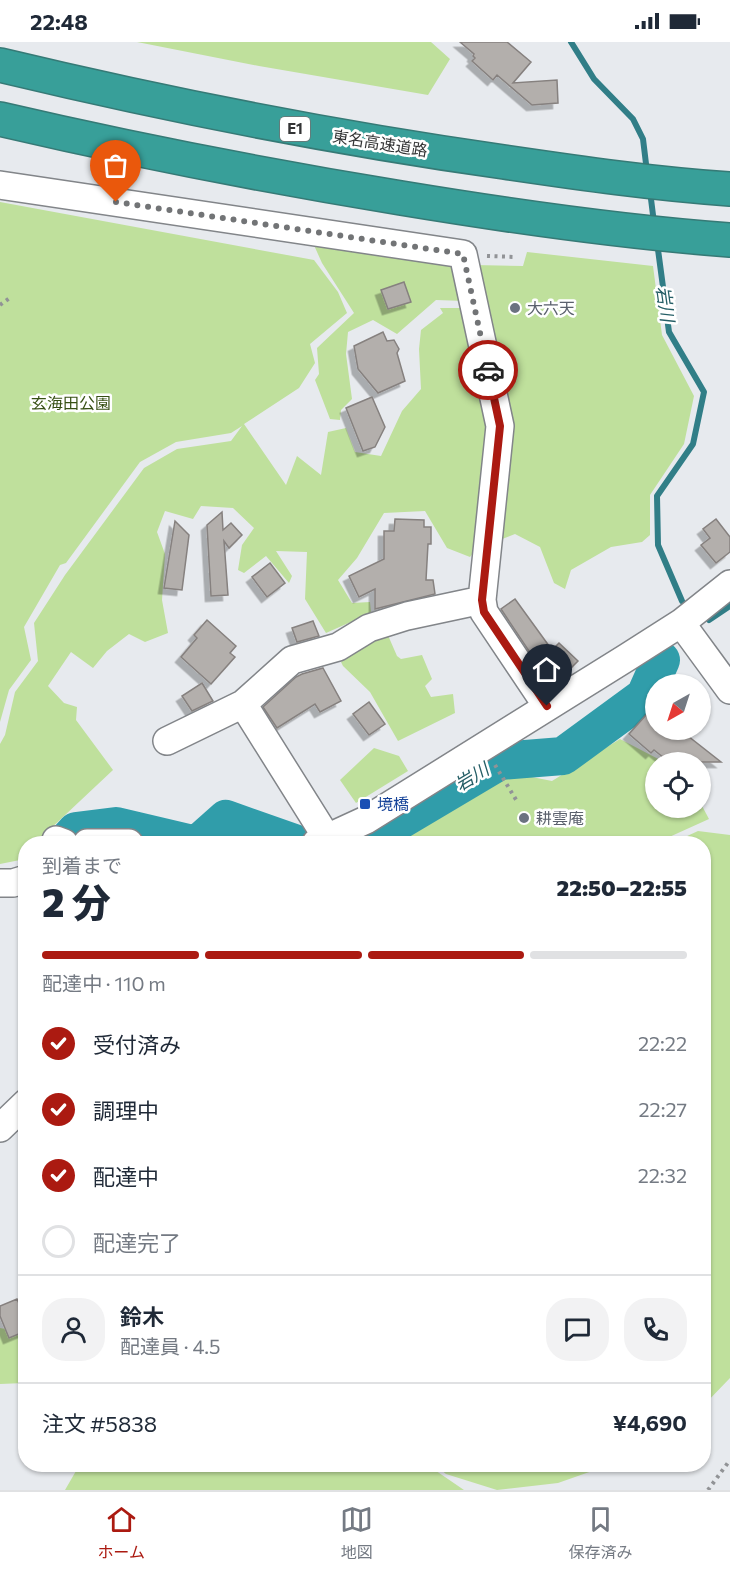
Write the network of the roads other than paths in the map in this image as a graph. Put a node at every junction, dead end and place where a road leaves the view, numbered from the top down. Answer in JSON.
{"nodes":[{"id":1,"x":0,"y":65,"type":"edge"},
{"id":2,"x":0,"y":118,"type":"edge"},
{"id":3,"x":0,"y":185,"type":"edge"},
{"id":4,"x":730,"y":189,"type":"edge"},
{"id":5,"x":730,"y":240,"type":"edge"},
{"id":6,"x":730,"y":584,"type":"edge"},
{"id":7,"x":482,"y":600,"type":"junction"},
{"id":8,"x":681,"y":623,"type":"junction"},
{"id":9,"x":730,"y":690,"type":"edge"},
{"id":10,"x":243,"y":704,"type":"junction"},
{"id":11,"x":547,"y":706,"type":"junction"},
{"id":12,"x":167,"y":741,"type":"dead end"},
{"id":13,"x":319,"y":836,"type":"edge"},
{"id":14,"x":330,"y":836,"type":"edge"},
{"id":15,"x":18,"y":881,"type":"edge"},
{"id":16,"x":0,"y":883,"type":"edge"},
{"id":17,"x":18,"y":1111,"type":"edge"},
{"id":18,"x":0,"y":1128,"type":"edge"}],
"edges":[{"from":1,"to":4,"type":"highway","name":"東名高速道路","number":"E1"},
{"from":2,"to":5,"type":"highway"},
{"from":3,"to":7,"type":"street"},
{"from":6,"to":8,"type":"street"},
{"from":7,"to":10,"type":"street"},
{"from":7,"to":11,"type":"street"},
{"from":8,"to":9,"type":"street"},
{"from":8,"to":11,"type":"street"},
{"from":10,"to":12,"type":"street"},
{"from":10,"to":13,"type":"street"},
{"from":11,"to":14,"type":"street"},
{"from":15,"to":16,"type":"street"},
{"from":17,"to":18,"type":"street"}]}
